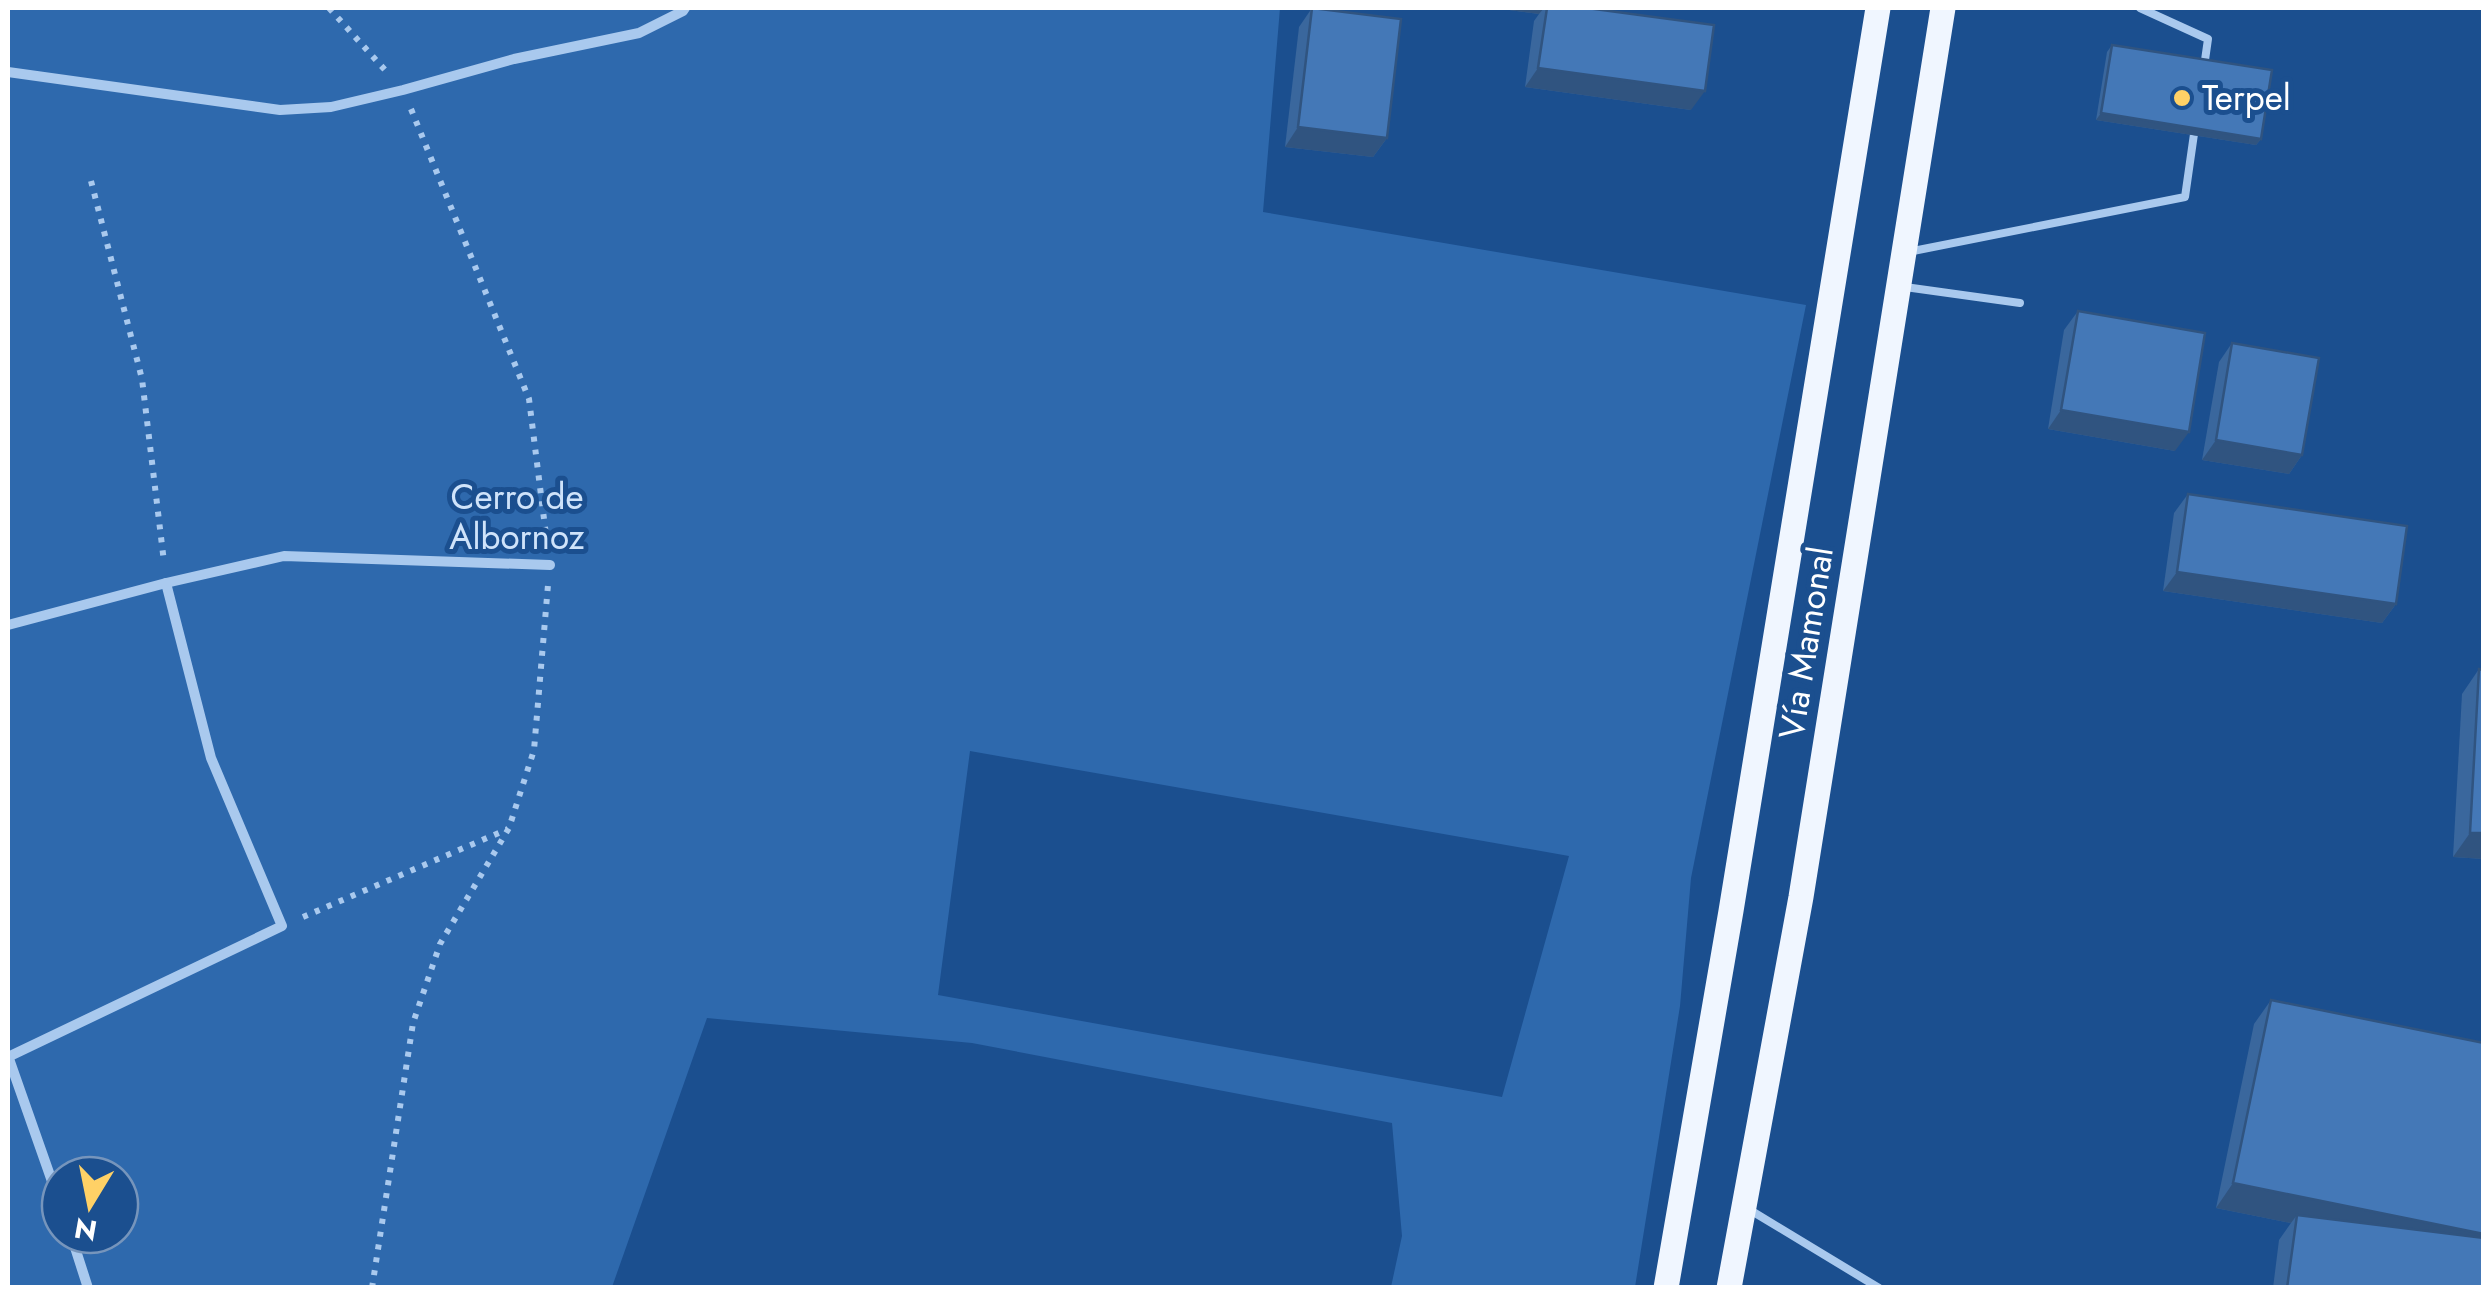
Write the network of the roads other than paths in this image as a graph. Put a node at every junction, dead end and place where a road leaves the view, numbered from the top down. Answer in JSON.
{"nodes":[{"id":1,"x":684,"y":8,"type":"edge"},
{"id":2,"x":1878,"y":8,"type":"edge"},
{"id":3,"x":1942,"y":8,"type":"edge"},
{"id":4,"x":2140,"y":8,"type":"edge"},
{"id":5,"x":2204,"y":67,"type":"edge"},
{"id":6,"x":8,"y":72,"type":"edge"},
{"id":7,"x":2194,"y":134,"type":"edge"},
{"id":8,"x":1904,"y":252,"type":"junction"},
{"id":9,"x":1898,"y":286,"type":"junction"},
{"id":10,"x":2020,"y":303,"type":"dead end"},
{"id":11,"x":550,"y":565,"type":"road end"},
{"id":12,"x":166,"y":582,"type":"junction"},
{"id":13,"x":8,"y":624,"type":"edge"},
{"id":14,"x":8,"y":1056,"type":"edge"},
{"id":15,"x":43,"y":1155,"type":"edge"},
{"id":16,"x":1744,"y":1206,"type":"junction"},
{"id":17,"x":77,"y":1255,"type":"edge"},
{"id":18,"x":1874,"y":1286,"type":"edge"},
{"id":19,"x":88,"y":1288,"type":"edge"},
{"id":20,"x":1666,"y":1288,"type":"edge"},
{"id":21,"x":1729,"y":1288,"type":"edge"}],
"edges":[{"from":1,"to":6,"type":"street"},
{"from":2,"to":20,"type":"main road","name":"Vía Mamonal"},
{"from":3,"to":8,"type":"main road","name":"Vía Mamonal"},
{"from":4,"to":5,"type":"lane"},
{"from":7,"to":8,"type":"lane"},
{"from":8,"to":9,"type":"main road","name":"Vía Mamonal"},
{"from":9,"to":10,"type":"lane"},
{"from":9,"to":16,"type":"main road","name":"Vía Mamonal"},
{"from":11,"to":12,"type":"street"},
{"from":12,"to":13,"type":"street"},
{"from":12,"to":14,"type":"street"},
{"from":14,"to":15,"type":"street"},
{"from":16,"to":18,"type":"lane"},
{"from":16,"to":21,"type":"main road","name":"Vía Mamonal"},
{"from":17,"to":19,"type":"street"}]}
